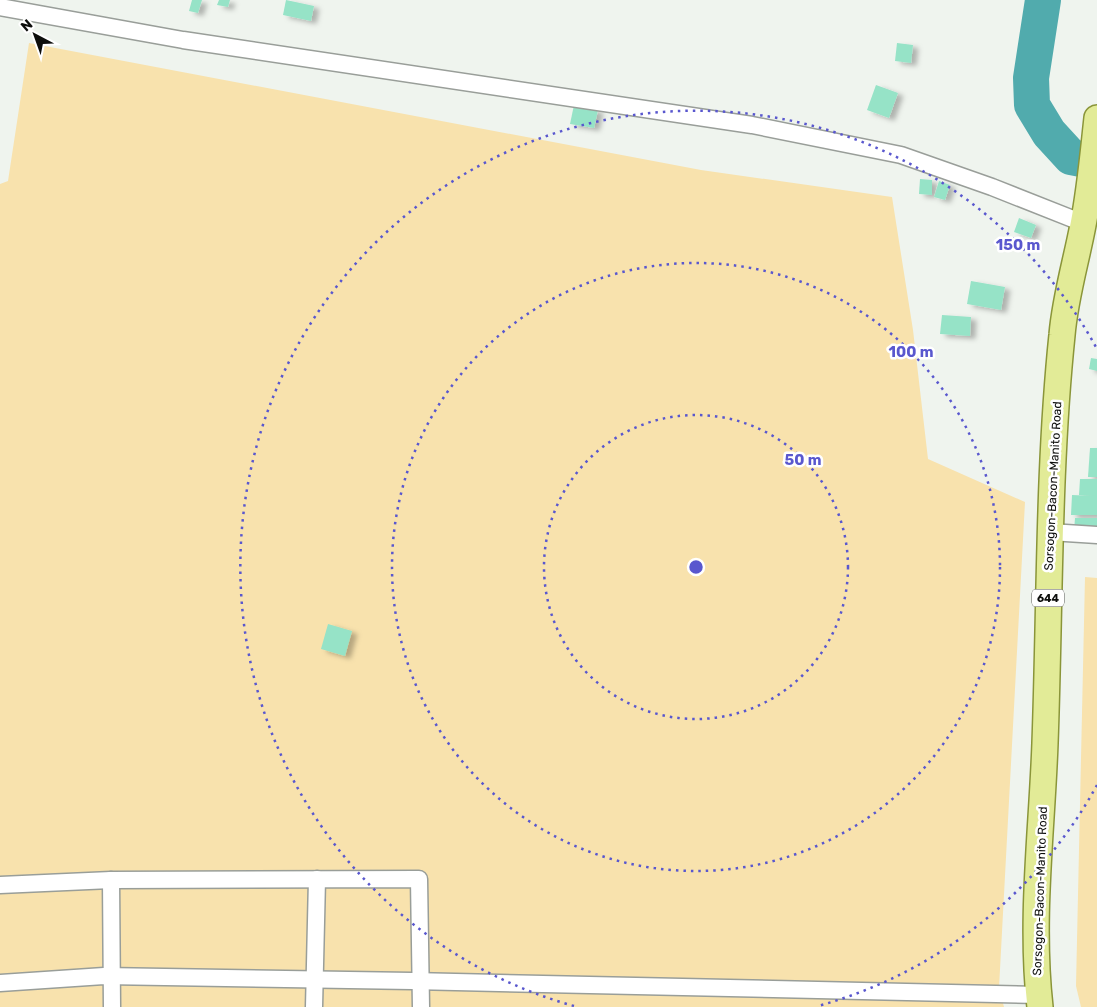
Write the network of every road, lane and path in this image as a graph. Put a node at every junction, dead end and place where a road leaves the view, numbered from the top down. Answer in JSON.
{"nodes":[{"id":1,"x":0,"y":7,"type":"edge"},
{"id":2,"x":1096,"y":129,"type":"edge"},
{"id":3,"x":1083,"y":223,"type":"junction"},
{"id":4,"x":1050,"y":532,"type":"junction"},
{"id":5,"x":1097,"y":535,"type":"edge"},
{"id":6,"x":317,"y":879,"type":"junction"},
{"id":7,"x":111,"y":880,"type":"junction"},
{"id":8,"x":0,"y":885,"type":"edge"},
{"id":9,"x":112,"y":977,"type":"junction"},
{"id":10,"x":314,"y":979,"type":"junction"},
{"id":11,"x":421,"y":981,"type":"junction"},
{"id":12,"x":0,"y":983,"type":"edge"},
{"id":13,"x":1039,"y":1001,"type":"edge"},
{"id":14,"x":112,"y":1007,"type":"edge"},
{"id":15,"x":314,"y":1007,"type":"edge"},
{"id":16,"x":421,"y":1007,"type":"edge"}],
"edges":[{"from":1,"to":3,"type":"street"},
{"from":2,"to":3,"type":"main road","name":"Sorsogon-Bacon-Manito Road","number":"644"},
{"from":3,"to":4,"type":"main road","name":"Sorsogon-Bacon-Manito Road","number":"644"},
{"from":4,"to":5,"type":"street"},
{"from":4,"to":13,"type":"main road","name":"Sorsogon-Bacon-Manito Road","number":"644"},
{"from":6,"to":7,"type":"street"},
{"from":6,"to":10,"type":"street"},
{"from":6,"to":11,"type":"street"},
{"from":7,"to":8,"type":"street"},
{"from":7,"to":9,"type":"street"},
{"from":9,"to":10,"type":"street"},
{"from":9,"to":12,"type":"street"},
{"from":9,"to":14,"type":"street"},
{"from":10,"to":11,"type":"street"},
{"from":10,"to":15,"type":"street"},
{"from":11,"to":13,"type":"street"},
{"from":11,"to":16,"type":"street"}]}
